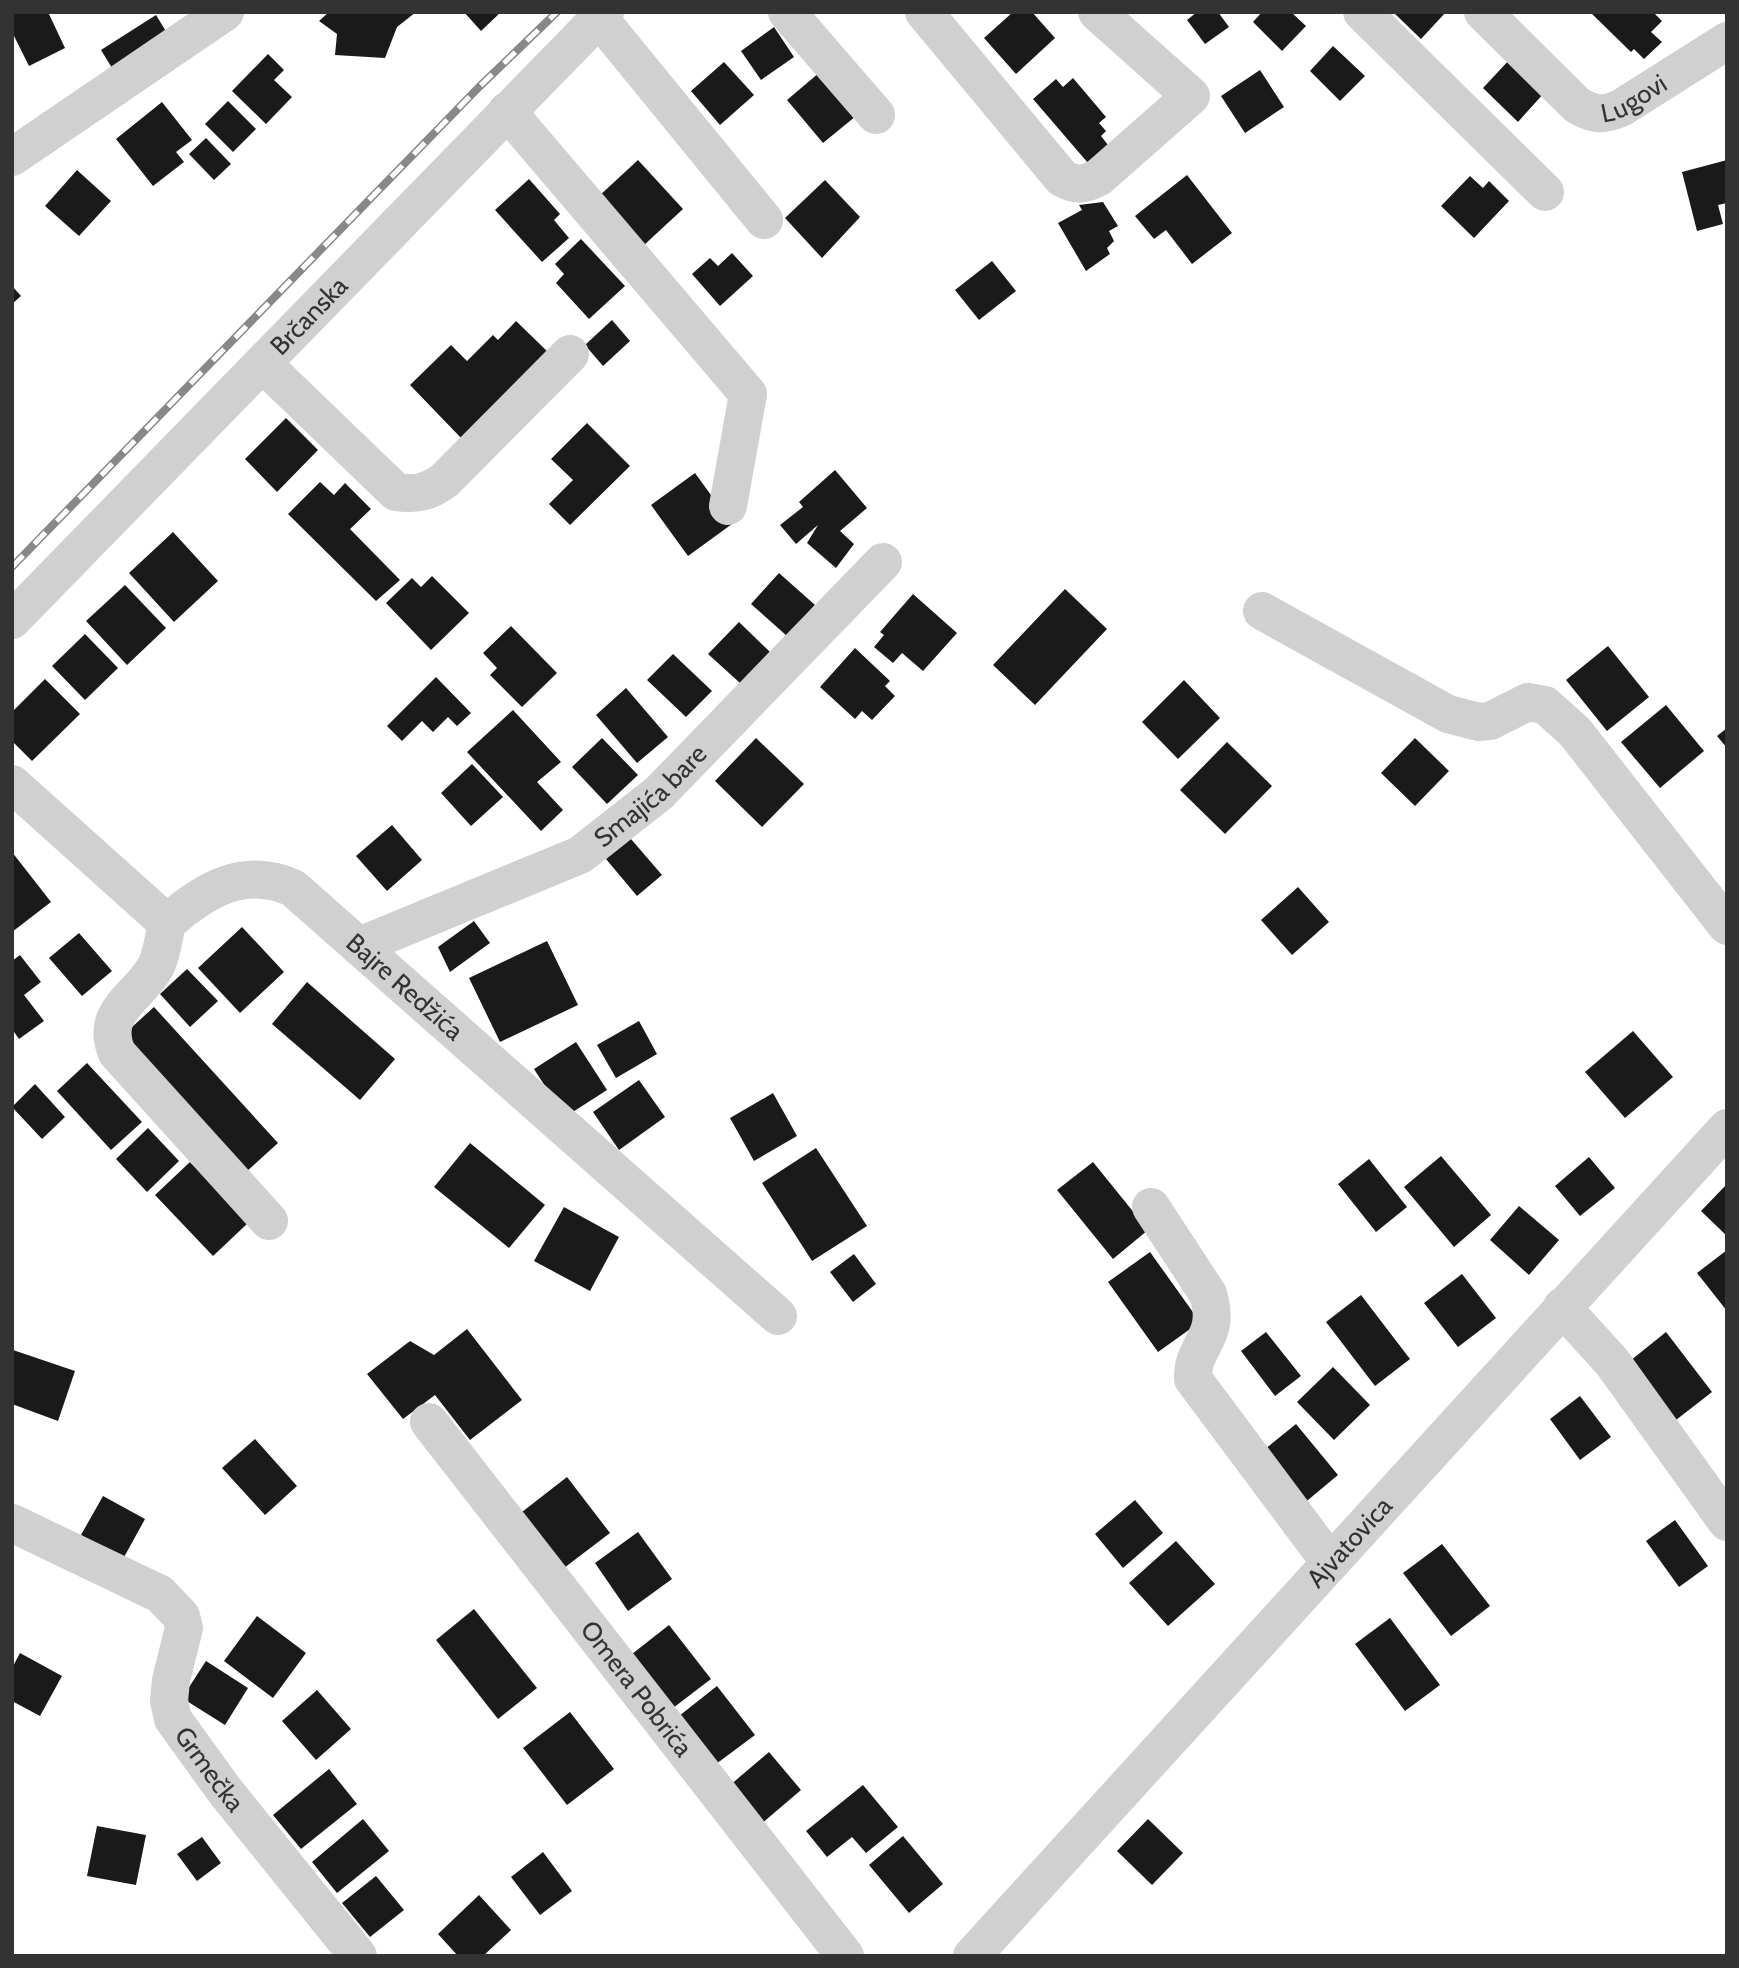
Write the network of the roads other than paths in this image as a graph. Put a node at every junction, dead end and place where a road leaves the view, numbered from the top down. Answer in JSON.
{"nodes":[{"id":1,"x":225,"y":12,"type":"edge"},
{"id":2,"x":787,"y":12,"type":"edge"},
{"id":3,"x":924,"y":12,"type":"edge"},
{"id":4,"x":1097,"y":12,"type":"edge"},
{"id":5,"x":1362,"y":12,"type":"edge"},
{"id":6,"x":1483,"y":12,"type":"edge"},
{"id":7,"x":602,"y":15,"type":"edge"},
{"id":8,"x":1727,"y":41,"type":"edge"},
{"id":9,"x":507,"y":111,"type":"junction"},
{"id":10,"x":876,"y":115,"type":"dead end"},
{"id":11,"x":12,"y":158,"type":"edge"},
{"id":12,"x":1545,"y":192,"type":"dead end"},
{"id":13,"x":764,"y":220,"type":"dead end"},
{"id":14,"x":570,"y":354,"type":"dead end"},
{"id":15,"x":264,"y":365,"type":"junction"},
{"id":16,"x":728,"y":506,"type":"dead end"},
{"id":17,"x":883,"y":562,"type":"dead end"},
{"id":18,"x":1262,"y":611,"type":"dead end"},
{"id":19,"x":12,"y":620,"type":"edge"},
{"id":20,"x":12,"y":785,"type":"edge"},
{"id":21,"x":167,"y":923,"type":"junction"},
{"id":22,"x":1727,"y":926,"type":"edge"},
{"id":23,"x":359,"y":946,"type":"junction"},
{"id":24,"x":1727,"y":1128,"type":"edge"},
{"id":25,"x":1151,"y":1208,"type":"dead end"},
{"id":26,"x":269,"y":1221,"type":"dead end"},
{"id":27,"x":1562,"y":1307,"type":"junction"},
{"id":28,"x":778,"y":1316,"type":"dead end"},
{"id":29,"x":429,"y":1422,"type":"dead end"},
{"id":30,"x":1727,"y":1522,"type":"edge"},
{"id":31,"x":12,"y":1523,"type":"edge"},
{"id":32,"x":1329,"y":1561,"type":"junction"},
{"id":33,"x":358,"y":1956,"type":"edge"},
{"id":34,"x":845,"y":1956,"type":"edge"},
{"id":35,"x":972,"y":1956,"type":"edge"}],
"edges":[{"from":1,"to":11,"type":"street"},
{"from":2,"to":10,"type":"street"},
{"from":3,"to":4,"type":"street"},
{"from":5,"to":12,"type":"street"},
{"from":6,"to":8,"type":"street","name":"Lugovi"},
{"from":7,"to":9,"type":"street","name":"Brčanska"},
{"from":7,"to":13,"type":"street"},
{"from":9,"to":15,"type":"street","name":"Brčanska"},
{"from":9,"to":16,"type":"street"},
{"from":14,"to":15,"type":"street"},
{"from":15,"to":19,"type":"street","name":"Brčanska"},
{"from":17,"to":23,"type":"street","name":"Smajića bare"},
{"from":18,"to":22,"type":"street"},
{"from":20,"to":21,"type":"street"},
{"from":21,"to":23,"type":"street","name":"Bajre Redžića"},
{"from":21,"to":26,"type":"street"},
{"from":23,"to":28,"type":"street","name":"Bajre Redžića"},
{"from":24,"to":27,"type":"street","name":"Ajvatovica"},
{"from":25,"to":32,"type":"street"},
{"from":27,"to":30,"type":"street"},
{"from":27,"to":32,"type":"street","name":"Ajvatovica"},
{"from":29,"to":34,"type":"street","name":"Omera Pobrića"},
{"from":31,"to":33,"type":"street","name":"Grmečka"},
{"from":32,"to":35,"type":"street","name":"Ajvatovica"}]}
